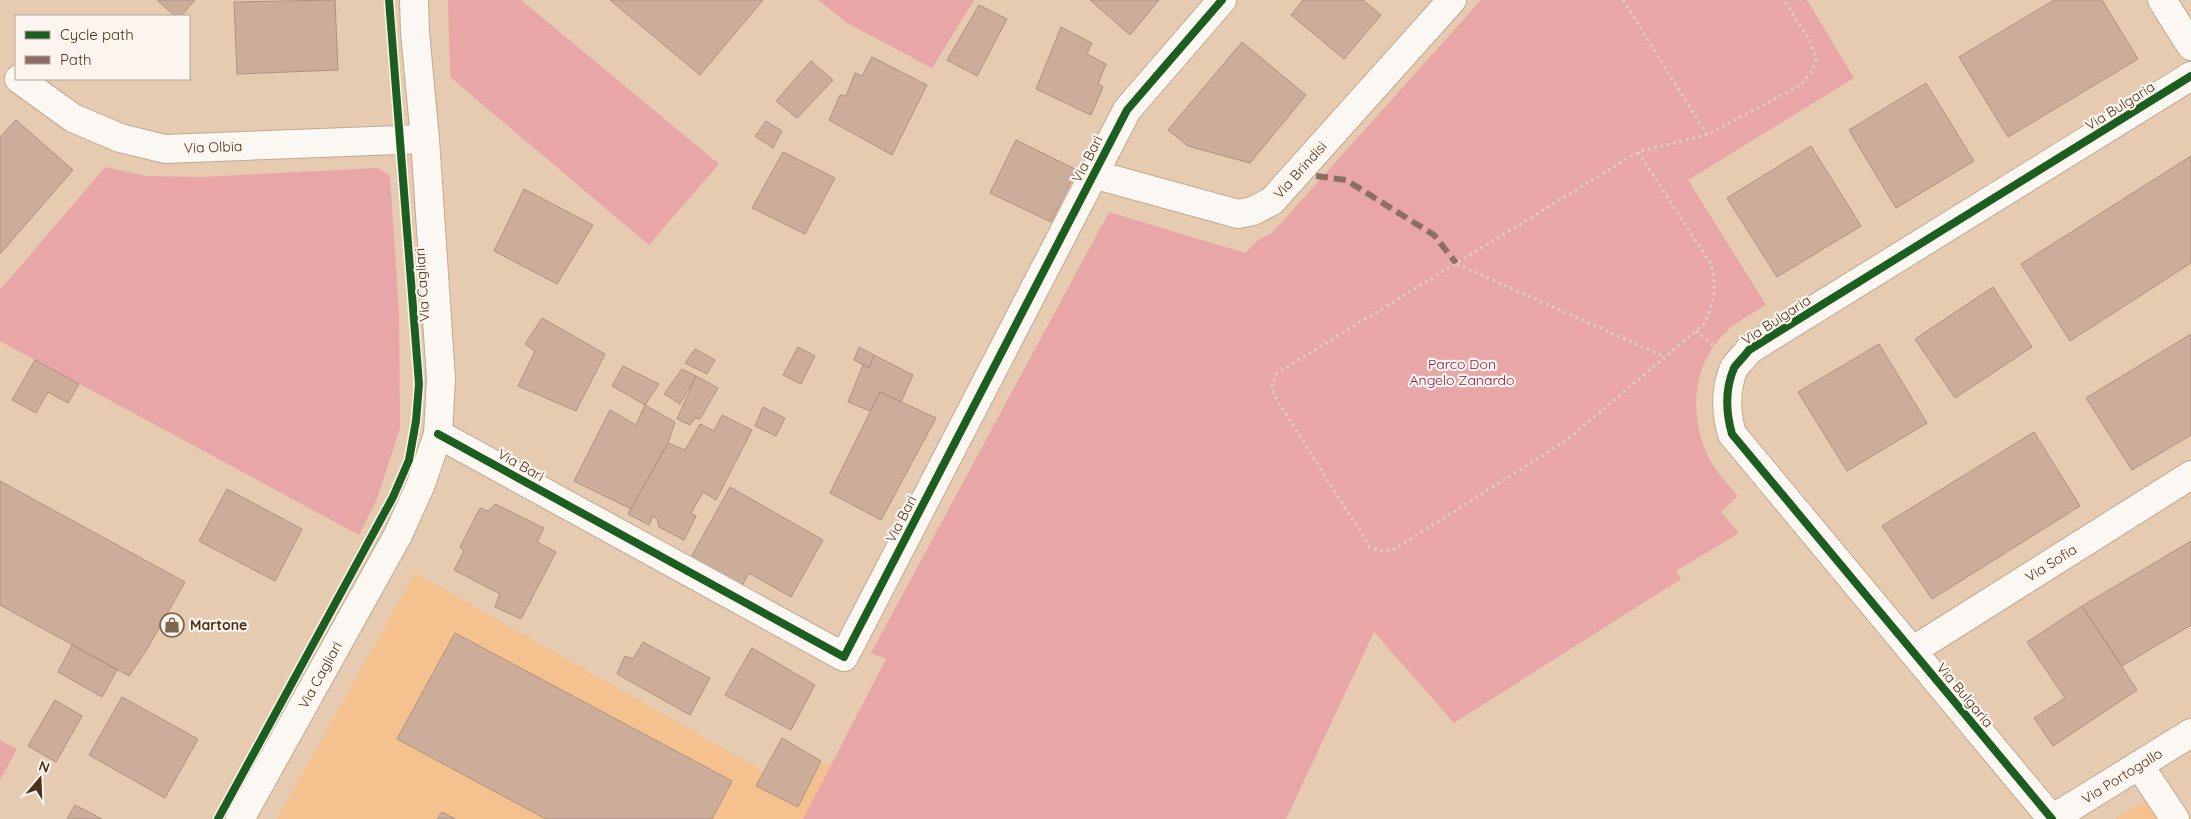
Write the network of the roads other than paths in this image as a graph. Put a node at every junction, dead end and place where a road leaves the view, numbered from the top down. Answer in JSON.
{"nodes":[{"id":1,"x":414,"y":0,"type":"edge"},
{"id":2,"x":1222,"y":0,"type":"edge"},
{"id":3,"x":1452,"y":0,"type":"edge"},
{"id":4,"x":2162,"y":0,"type":"edge"},
{"id":5,"x":2191,"y":46,"type":"edge"},
{"id":6,"x":0,"y":65,"type":"edge"},
{"id":7,"x":15,"y":76,"type":"edge"},
{"id":8,"x":2191,"y":76,"type":"edge"},
{"id":9,"x":21,"y":80,"type":"edge"},
{"id":10,"x":425,"y":139,"type":"junction"},
{"id":11,"x":1094,"y":174,"type":"junction"},
{"id":12,"x":438,"y":434,"type":"junction"},
{"id":13,"x":2191,"y":476,"type":"edge"},
{"id":14,"x":1912,"y":651,"type":"junction"},
{"id":15,"x":2191,"y":733,"type":"edge"},
{"id":16,"x":2139,"y":765,"type":"junction"},
{"id":17,"x":240,"y":819,"type":"edge"},
{"id":18,"x":2052,"y":819,"type":"edge"},
{"id":19,"x":2175,"y":819,"type":"edge"}],
"edges":[{"from":1,"to":10,"type":"street","name":"Via Cagliari"},
{"from":2,"to":11,"type":"street","name":"Via Bari"},
{"from":3,"to":11,"type":"street","name":"Via Brindisi"},
{"from":4,"to":5,"type":"street"},
{"from":6,"to":7,"type":"street","name":"Via Olbia"},
{"from":8,"to":14,"type":"street","name":"Via Bulgaria"},
{"from":9,"to":10,"type":"street","name":"Via Olbia"},
{"from":10,"to":12,"type":"street","name":"Via Cagliari"},
{"from":11,"to":12,"type":"street","name":"Via Bari"},
{"from":12,"to":17,"type":"street","name":"Via Cagliari"},
{"from":13,"to":14,"type":"street","name":"Via Sofia"},
{"from":14,"to":18,"type":"street","name":"Via Bulgaria"},
{"from":15,"to":16,"type":"street","name":"Via Portogallo"},
{"from":16,"to":18,"type":"street","name":"Via Portogallo"},
{"from":16,"to":19,"type":"street"}]}
